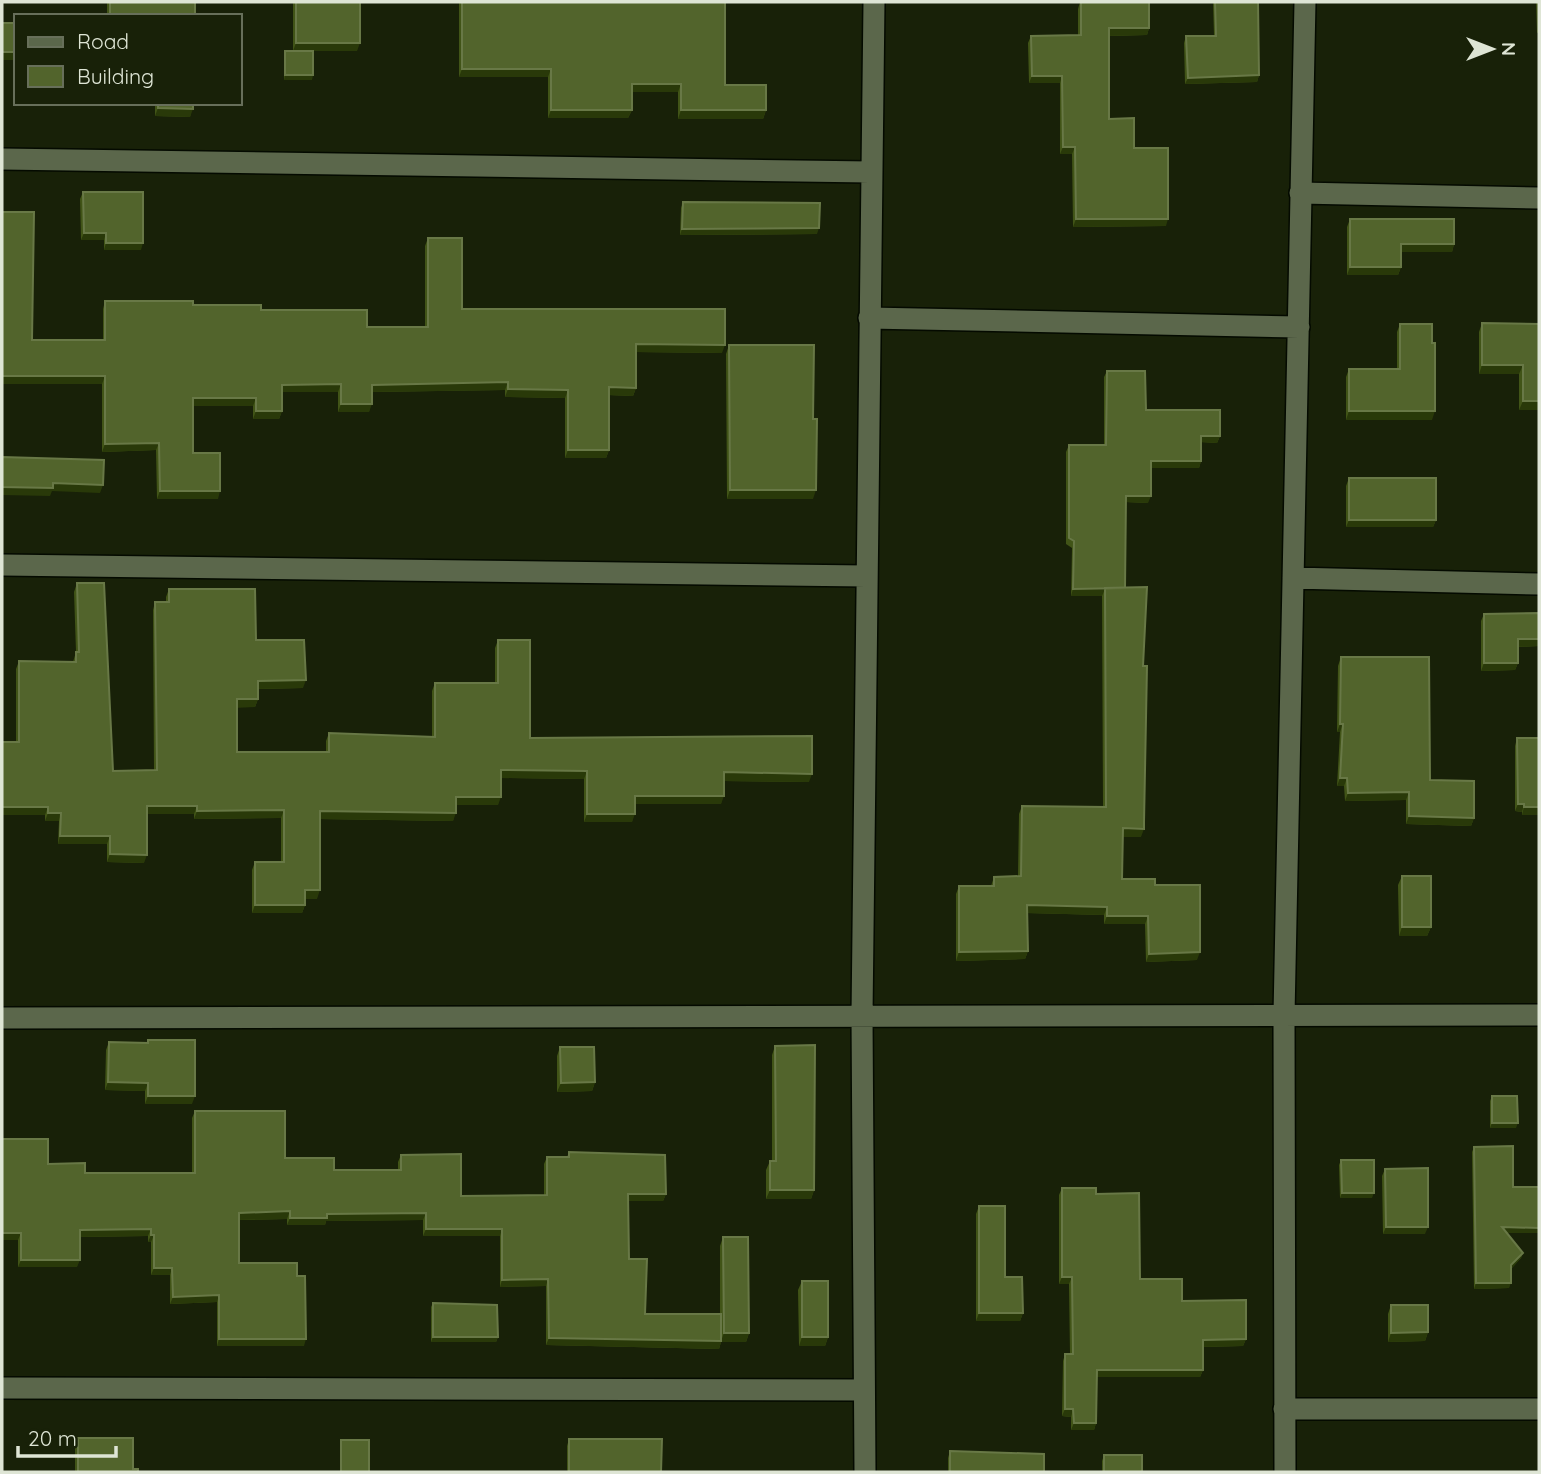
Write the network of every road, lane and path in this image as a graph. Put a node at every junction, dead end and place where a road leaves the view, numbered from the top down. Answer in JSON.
{"nodes":[{"id":1,"x":874,"y":2,"type":"edge"},
{"id":2,"x":1305,"y":2,"type":"edge"},
{"id":3,"x":2,"y":159,"type":"edge"},
{"id":4,"x":870,"y":172,"type":"junction"},
{"id":5,"x":1300,"y":193,"type":"junction"},
{"id":6,"x":1539,"y":198,"type":"edge"},
{"id":7,"x":869,"y":318,"type":"junction"},
{"id":8,"x":1299,"y":327,"type":"junction"},
{"id":9,"x":2,"y":565,"type":"edge"},
{"id":10,"x":866,"y":576,"type":"junction"},
{"id":11,"x":1293,"y":578,"type":"junction"},
{"id":12,"x":1539,"y":584,"type":"edge"},
{"id":13,"x":1539,"y":1014,"type":"edge"},
{"id":14,"x":1284,"y":1015,"type":"junction"},
{"id":15,"x":862,"y":1016,"type":"junction"},
{"id":16,"x":2,"y":1018,"type":"edge"},
{"id":17,"x":2,"y":1388,"type":"edge"},
{"id":18,"x":864,"y":1390,"type":"junction"},
{"id":19,"x":1284,"y":1409,"type":"junction"},
{"id":20,"x":1539,"y":1409,"type":"edge"},
{"id":21,"x":865,"y":1472,"type":"edge"},
{"id":22,"x":1284,"y":1472,"type":"edge"}],
"edges":[{"from":1,"to":4,"type":"street"},
{"from":2,"to":5,"type":"street"},
{"from":3,"to":4,"type":"street"},
{"from":4,"to":7,"type":"street"},
{"from":5,"to":6,"type":"street"},
{"from":5,"to":8,"type":"street"},
{"from":7,"to":8,"type":"street"},
{"from":7,"to":10,"type":"street"},
{"from":8,"to":11,"type":"street"},
{"from":9,"to":10,"type":"street"},
{"from":10,"to":15,"type":"street"},
{"from":11,"to":12,"type":"street"},
{"from":11,"to":14,"type":"street"},
{"from":13,"to":14,"type":"street"},
{"from":14,"to":15,"type":"street"},
{"from":14,"to":19,"type":"street"},
{"from":15,"to":16,"type":"street"},
{"from":15,"to":18,"type":"street"},
{"from":17,"to":18,"type":"street"},
{"from":18,"to":21,"type":"street"},
{"from":19,"to":20,"type":"street"},
{"from":19,"to":22,"type":"street"}]}
